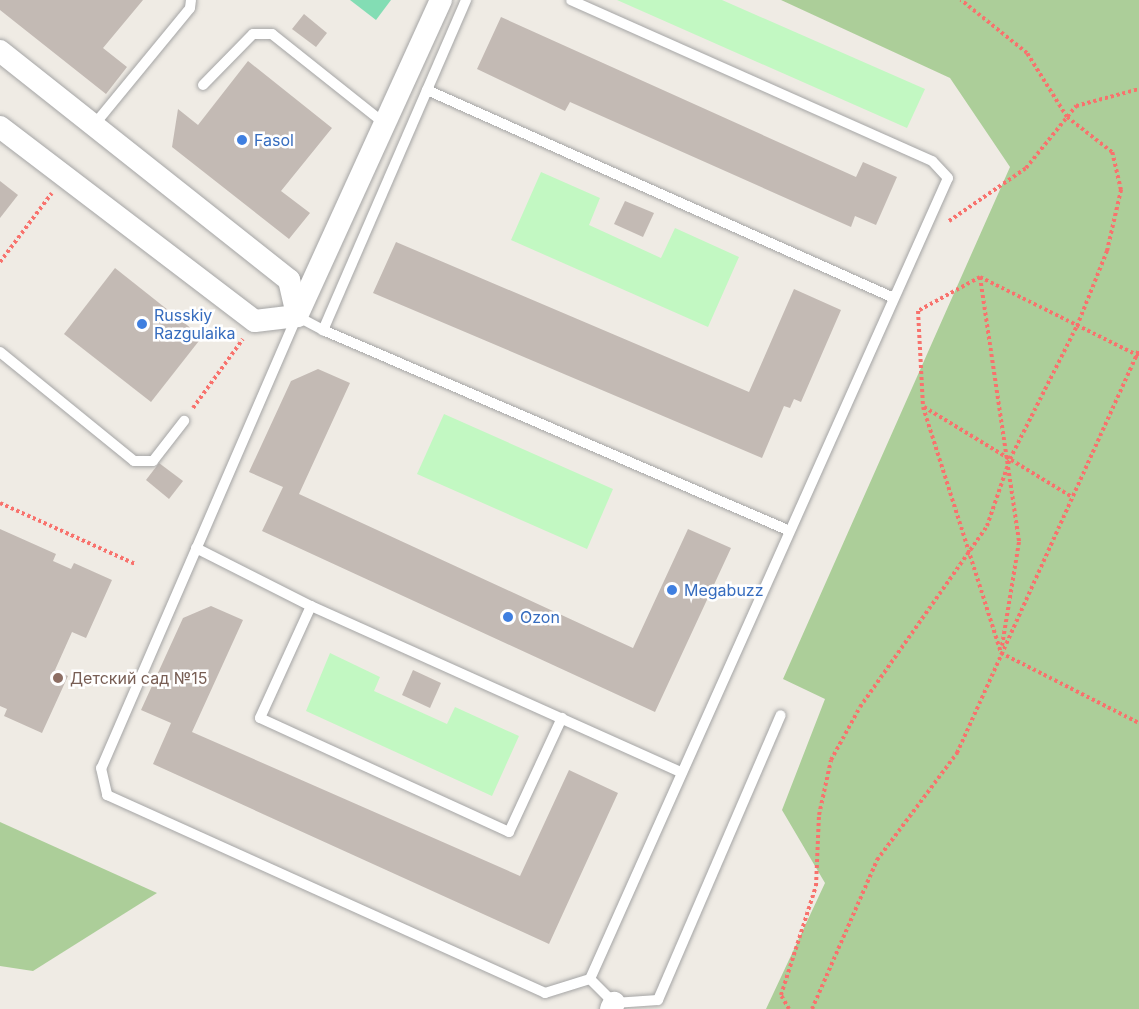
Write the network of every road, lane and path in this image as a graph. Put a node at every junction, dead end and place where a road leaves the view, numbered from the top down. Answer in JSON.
{"nodes":[{"id":1,"x":191,"y":0,"type":"edge"},
{"id":2,"x":441,"y":0,"type":"edge"},
{"id":3,"x":466,"y":0,"type":"edge"},
{"id":4,"x":571,"y":0,"type":"edge"},
{"id":5,"x":961,"y":0,"type":"edge"},
{"id":6,"x":0,"y":51,"type":"edge"},
{"id":7,"x":203,"y":85,"type":"dead end"},
{"id":8,"x":1139,"y":89,"type":"edge"},
{"id":9,"x":427,"y":90,"type":"junction"},
{"id":10,"x":1066,"y":117,"type":"junction"},
{"id":11,"x":386,"y":124,"type":"junction"},
{"id":12,"x":94,"y":125,"type":"junction"},
{"id":13,"x":0,"y":127,"type":"edge"},
{"id":14,"x":65,"y":176,"type":"junction"},
{"id":15,"x":921,"y":240,"type":"junction"},
{"id":16,"x":0,"y":262,"type":"edge"},
{"id":17,"x":980,"y":277,"type":"junction"},
{"id":18,"x":894,"y":298,"type":"junction"},
{"id":19,"x":297,"y":316,"type":"junction"},
{"id":20,"x":255,"y":321,"type":"junction"},
{"id":21,"x":1077,"y":326,"type":"junction"},
{"id":22,"x":323,"y":330,"type":"junction"},
{"id":23,"x":1139,"y":350,"type":"edge"},
{"id":24,"x":0,"y":352,"type":"edge"},
{"id":25,"x":1137,"y":356,"type":"edge"},
{"id":26,"x":923,"y":407,"type":"junction"},
{"id":27,"x":184,"y":421,"type":"joint"},
{"id":28,"x":1010,"y":459,"type":"junction"},
{"id":29,"x":1072,"y":497,"type":"junction"},
{"id":30,"x":0,"y":503,"type":"edge"},
{"id":31,"x":790,"y":531,"type":"junction"},
{"id":32,"x":196,"y":548,"type":"junction"},
{"id":33,"x":969,"y":552,"type":"junction"},
{"id":34,"x":135,"y":564,"type":"dead end"},
{"id":35,"x":311,"y":606,"type":"junction"},
{"id":36,"x":1001,"y":653,"type":"junction"},
{"id":37,"x":781,"y":715,"type":"dead end"},
{"id":38,"x":562,"y":718,"type":"junction"},
{"id":39,"x":1139,"y":723,"type":"edge"},
{"id":40,"x":681,"y":772,"type":"junction"},
{"id":41,"x":590,"y":979,"type":"junction"},
{"id":42,"x":612,"y":1006,"type":"edge"},
{"id":43,"x":789,"y":1009,"type":"edge"},
{"id":44,"x":812,"y":1009,"type":"edge"}],
"edges":[{"from":1,"to":12,"type":"lane"},
{"from":2,"to":11,"type":"street"},
{"from":3,"to":9,"type":"lane"},
{"from":4,"to":15,"type":"lane"},
{"from":5,"to":10,"type":"path"},
{"from":6,"to":12,"type":"street"},
{"from":7,"to":11,"type":"lane"},
{"from":8,"to":10,"type":"path"},
{"from":9,"to":18,"type":"lane"},
{"from":9,"to":22,"type":"lane"},
{"from":10,"to":15,"type":"path"},
{"from":10,"to":21,"type":"path"},
{"from":11,"to":19,"type":"street"},
{"from":12,"to":19,"type":"street"},
{"from":13,"to":14,"type":"street"},
{"from":14,"to":16,"type":"path"},
{"from":14,"to":20,"type":"street"},
{"from":15,"to":18,"type":"lane"},
{"from":17,"to":21,"type":"path"},
{"from":17,"to":26,"type":"path"},
{"from":17,"to":28,"type":"path"},
{"from":18,"to":31,"type":"lane"},
{"from":19,"to":20,"type":"street"},
{"from":19,"to":22,"type":"lane"},
{"from":19,"to":32,"type":"lane"},
{"from":20,"to":27,"type":"path"},
{"from":21,"to":25,"type":"path"},
{"from":21,"to":28,"type":"path"},
{"from":22,"to":31,"type":"lane"},
{"from":23,"to":25,"type":"path"},
{"from":24,"to":27,"type":"lane"},
{"from":25,"to":29,"type":"path"},
{"from":26,"to":28,"type":"path"},
{"from":26,"to":33,"type":"path"},
{"from":28,"to":29,"type":"path"},
{"from":28,"to":33,"type":"path"},
{"from":28,"to":36,"type":"path"},
{"from":29,"to":36,"type":"path"},
{"from":30,"to":34,"type":"path"},
{"from":31,"to":40,"type":"lane"},
{"from":32,"to":35,"type":"lane"},
{"from":32,"to":41,"type":"lane"},
{"from":33,"to":36,"type":"path"},
{"from":33,"to":43,"type":"path"},
{"from":35,"to":38,"type":"lane"},
{"from":35,"to":38,"type":"lane"},
{"from":36,"to":39,"type":"path"},
{"from":36,"to":44,"type":"path"},
{"from":37,"to":42,"type":"lane"},
{"from":38,"to":40,"type":"lane"},
{"from":40,"to":41,"type":"lane"},
{"from":41,"to":42,"type":"lane"}]}
